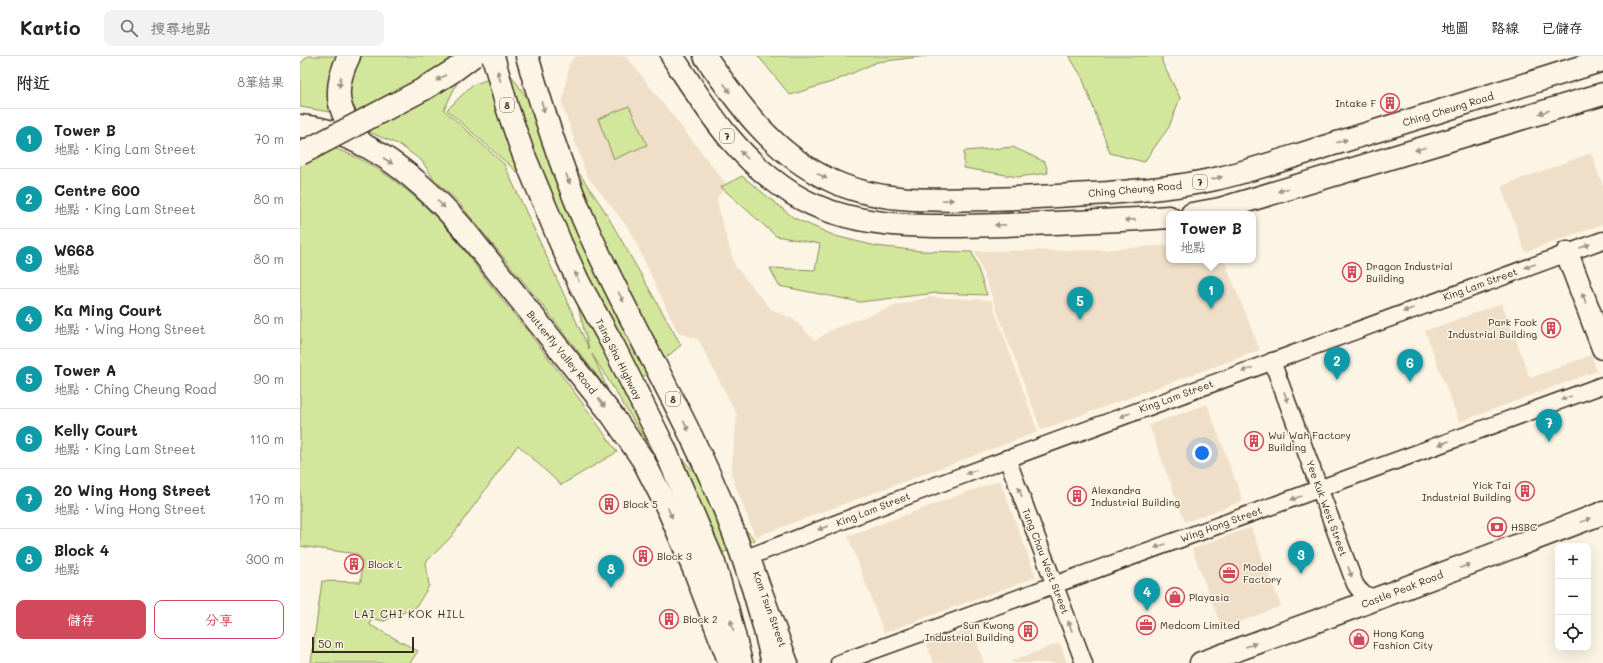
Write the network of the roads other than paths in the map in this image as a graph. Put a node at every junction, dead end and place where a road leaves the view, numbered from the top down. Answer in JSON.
{"nodes":[{"id":1,"x":348,"y":56,"type":"edge"},
{"id":2,"x":473,"y":56,"type":"edge"},
{"id":3,"x":493,"y":56,"type":"edge"},
{"id":4,"x":527,"y":56,"type":"edge"},
{"id":5,"x":672,"y":56,"type":"edge"},
{"id":6,"x":705,"y":56,"type":"edge"},
{"id":7,"x":1603,"y":60,"type":"edge"},
{"id":8,"x":1603,"y":94,"type":"edge"},
{"id":9,"x":300,"y":126,"type":"edge"},
{"id":10,"x":363,"y":145,"type":"junction"},
{"id":11,"x":300,"y":154,"type":"edge"},
{"id":12,"x":1205,"y":211,"type":"edge"},
{"id":13,"x":1166,"y":217,"type":"edge"},
{"id":14,"x":1603,"y":240,"type":"edge"},
{"id":15,"x":1567,"y":253,"type":"junction"},
{"id":16,"x":1603,"y":348,"type":"edge"},
{"id":17,"x":1272,"y":361,"type":"junction"},
{"id":18,"x":1603,"y":385,"type":"edge"},
{"id":19,"x":1007,"y":458,"type":"junction"},
{"id":20,"x":1321,"y":489,"type":"junction"},
{"id":21,"x":1603,"y":513,"type":"edge"},
{"id":22,"x":751,"y":556,"type":"joint"},
{"id":23,"x":1054,"y":584,"type":"junction"},
{"id":24,"x":1377,"y":598,"type":"junction"},
{"id":25,"x":730,"y":663,"type":"edge"},
{"id":26,"x":741,"y":663,"type":"edge"},
{"id":27,"x":773,"y":663,"type":"edge"},
{"id":28,"x":790,"y":663,"type":"edge"},
{"id":29,"x":839,"y":663,"type":"edge"},
{"id":30,"x":1084,"y":663,"type":"edge"},
{"id":31,"x":1201,"y":663,"type":"edge"}],
"edges":[{"from":1,"to":10,"type":"main road","one_way":true},
{"from":2,"to":11,"type":"main road","one_way":true,"bridge":true},
{"from":26,"to":3,"type":"main road","name":"Tsing Sha Highway","number":"8","one_way":true},
{"from":4,"to":27,"type":"main road","number":"8","one_way":true},
{"from":13,"to":5,"type":"main road","number":"7","one_way":true},
{"from":6,"to":7,"type":"main road","name":"Ching Cheung Road","number":"7","one_way":true},
{"from":8,"to":12,"type":"main road","one_way":true},
{"from":9,"to":10,"type":"main road","name":"Butterfly Valley Road"},
{"from":10,"to":25,"type":"main road","name":"Butterfly Valley Road","one_way":true},
{"from":15,"to":14,"type":"street","name":"King Lam Street","one_way":true},
{"from":16,"to":15,"type":"main road","one_way":true},
{"from":15,"to":17,"type":"street","name":"King Lam Street","one_way":true},
{"from":17,"to":19,"type":"street","name":"King Lam Street","one_way":true},
{"from":17,"to":20,"type":"street","name":"Yee Kuk West Street","one_way":true},
{"from":18,"to":20,"type":"street","name":"Wing Hong Street","one_way":true},
{"from":19,"to":22,"type":"street","name":"King Lam Street","one_way":true},
{"from":23,"to":19,"type":"street","name":"Tung Chau West Street","one_way":true},
{"from":20,"to":23,"type":"street","name":"Wing Hong Street","one_way":true},
{"from":20,"to":24,"type":"street","name":"Yee Kuk West Street","one_way":true},
{"from":24,"to":21,"type":"main road","name":"Castle Peak Road","one_way":true},
{"from":22,"to":28,"type":"street","name":"Kom Tsun Street"},
{"from":23,"to":29,"type":"street","name":"Wing Hong Street"},
{"from":30,"to":23,"type":"street","name":"Tung Chau West Street","one_way":true},
{"from":31,"to":24,"type":"main road","name":"Castle Peak Road","one_way":true}]}
